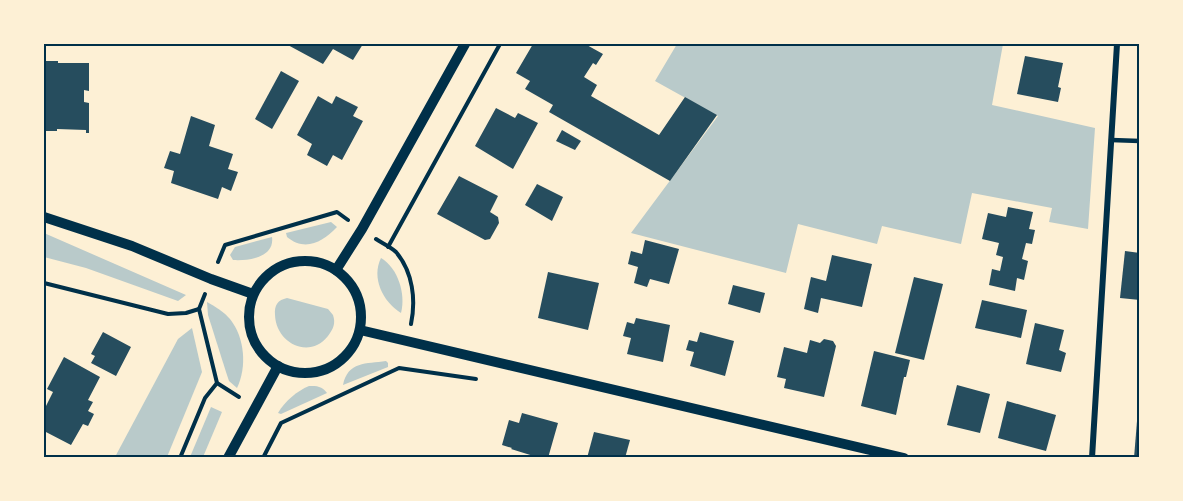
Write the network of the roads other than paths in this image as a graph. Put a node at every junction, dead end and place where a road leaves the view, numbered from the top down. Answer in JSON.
{"nodes":[{"id":1,"x":465,"y":44,"type":"edge"},
{"id":2,"x":1118,"y":44,"type":"edge"},
{"id":3,"x":1112,"y":140,"type":"junction"},
{"id":4,"x":1140,"y":141,"type":"edge"},
{"id":5,"x":44,"y":217,"type":"edge"},
{"id":6,"x":336,"y":270,"type":"junction"},
{"id":7,"x":254,"y":294,"type":"junction"},
{"id":8,"x":360,"y":330,"type":"junction"},
{"id":9,"x":278,"y":366,"type":"junction"},
{"id":10,"x":228,"y":458,"type":"edge"},
{"id":11,"x":904,"y":458,"type":"edge"},
{"id":12,"x":1092,"y":458,"type":"edge"}],
"edges":[{"from":1,"to":6,"type":"street"},
{"from":2,"to":3,"type":"street"},
{"from":3,"to":4,"type":"lane"},
{"from":3,"to":12,"type":"street"},
{"from":5,"to":7,"type":"street"},
{"from":6,"to":7,"type":"street"},
{"from":6,"to":8,"type":"street"},
{"from":7,"to":9,"type":"street"},
{"from":8,"to":9,"type":"street"},
{"from":8,"to":11,"type":"street"},
{"from":9,"to":10,"type":"street"}]}
